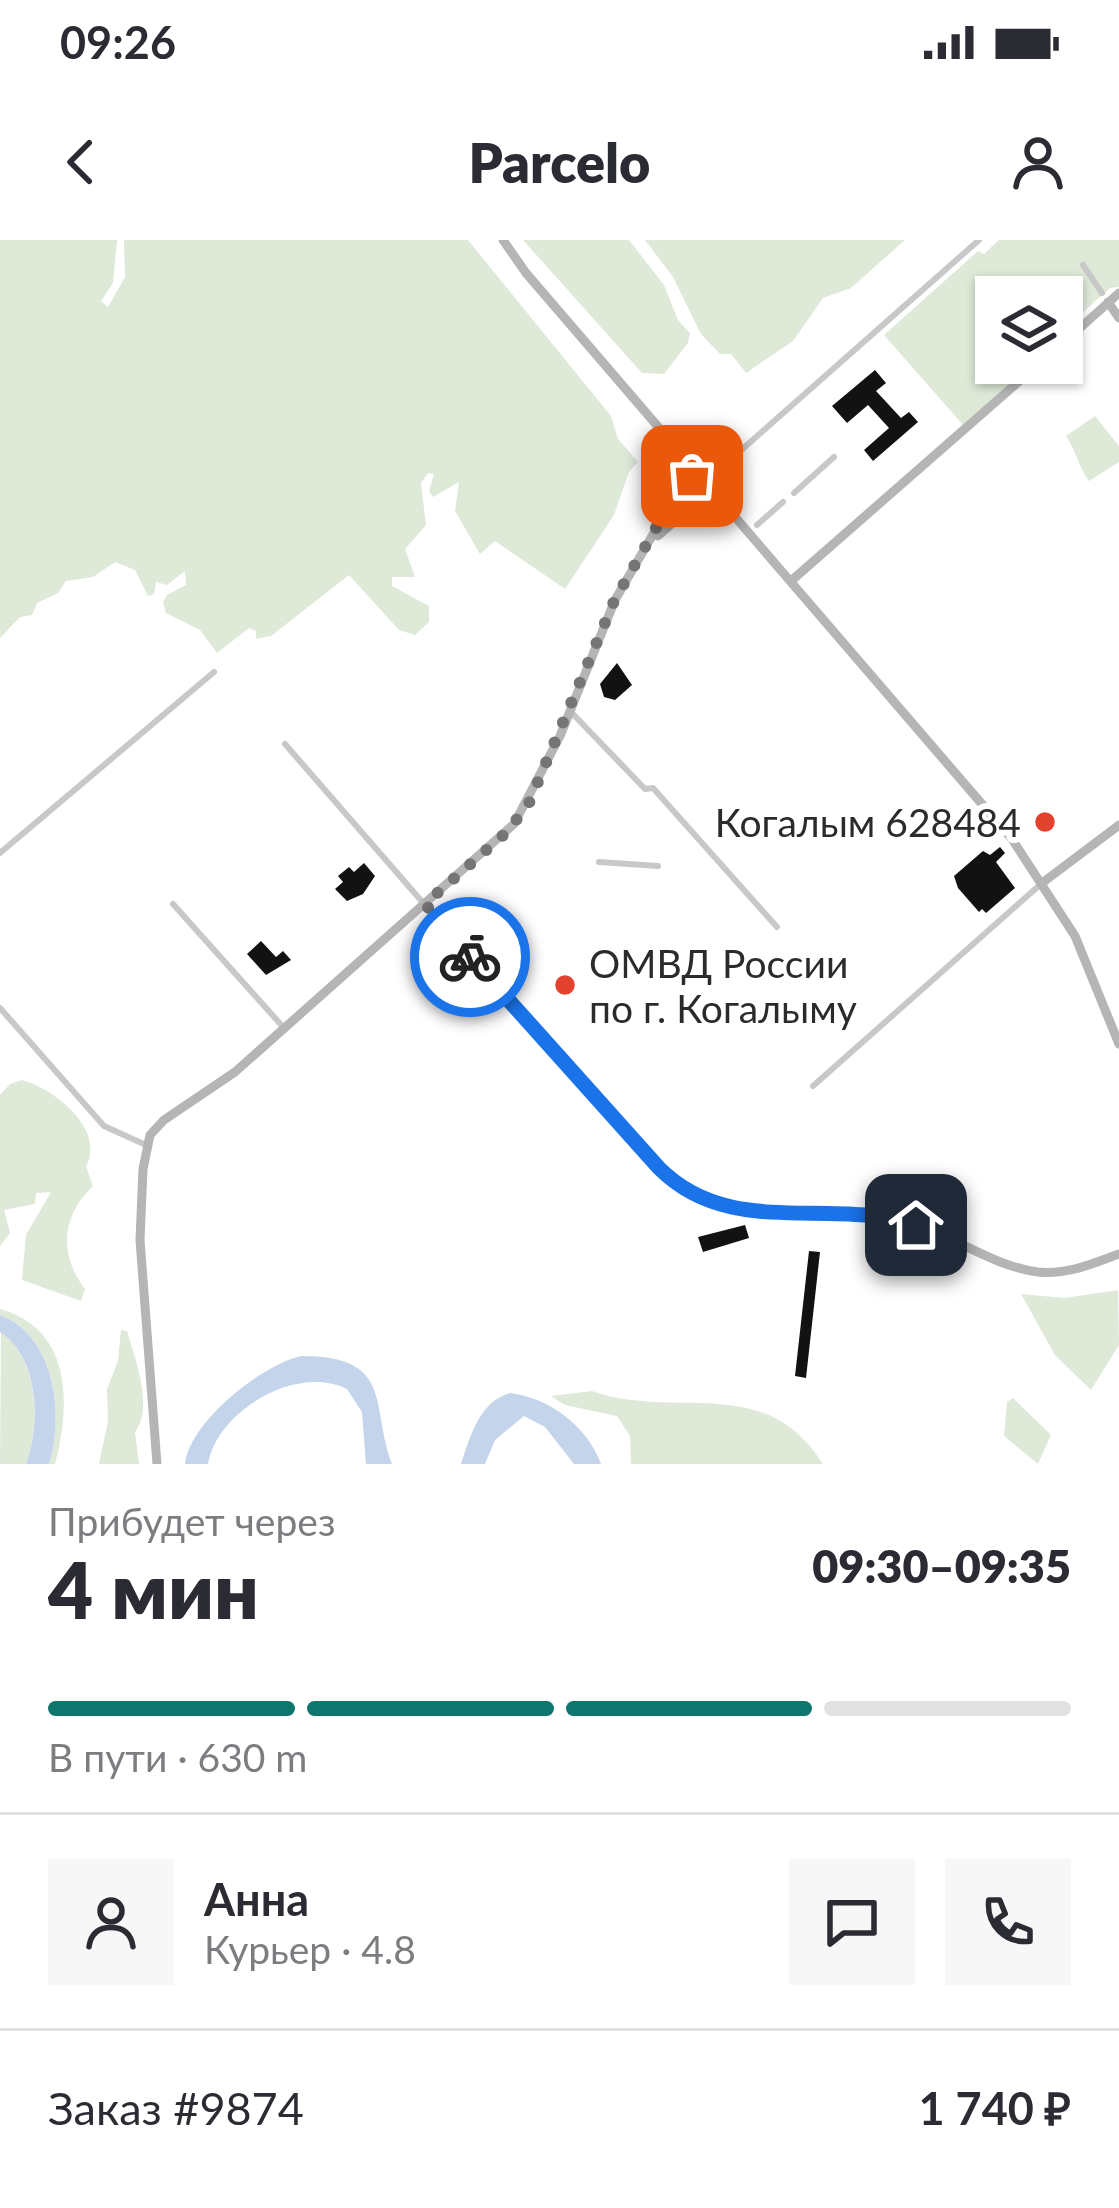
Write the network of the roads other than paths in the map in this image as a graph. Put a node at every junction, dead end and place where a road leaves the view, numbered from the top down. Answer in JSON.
{"nodes":[{"id":1,"x":503,"y":240,"type":"edge"},
{"id":2,"x":979,"y":240,"type":"edge"},
{"id":3,"x":1083,"y":266,"type":"dead end"},
{"id":4,"x":1119,"y":293,"type":"edge"},
{"id":5,"x":1105,"y":297,"type":"junction"},
{"id":6,"x":1119,"y":318,"type":"edge"},
{"id":7,"x":1083,"y":321,"type":"edge"},
{"id":8,"x":1016,"y":384,"type":"edge"},
{"id":9,"x":668,"y":442,"type":"junction"},
{"id":10,"x":834,"y":458,"type":"dead end"},
{"id":11,"x":704,"y":480,"type":"junction"},
{"id":12,"x":682,"y":484,"type":"junction"},
{"id":13,"x":794,"y":493,"type":"dead end"},
{"id":14,"x":697,"y":501,"type":"junction"},
{"id":15,"x":783,"y":502,"type":"dead end"},
{"id":16,"x":727,"y":508,"type":"junction"},
{"id":17,"x":757,"y":525,"type":"dead end"},
{"id":18,"x":659,"y":532,"type":"junction"},
{"id":19,"x":791,"y":580,"type":"junction"},
{"id":20,"x":214,"y":672,"type":"dead end"},
{"id":21,"x":571,"y":712,"type":"junction"},
{"id":22,"x":285,"y":744,"type":"dead end"},
{"id":23,"x":1119,"y":825,"type":"edge"},
{"id":24,"x":0,"y":853,"type":"edge"},
{"id":25,"x":599,"y":862,"type":"dead end"},
{"id":26,"x":658,"y":866,"type":"dead end"},
{"id":27,"x":1042,"y":883,"type":"junction"},
{"id":28,"x":173,"y":904,"type":"dead end"},
{"id":29,"x":425,"y":904,"type":"junction"},
{"id":30,"x":777,"y":927,"type":"dead end"},
{"id":31,"x":0,"y":1009,"type":"edge"},
{"id":32,"x":284,"y":1028,"type":"junction"},
{"id":33,"x":1119,"y":1044,"type":"edge"},
{"id":34,"x":813,"y":1086,"type":"dead end"},
{"id":35,"x":146,"y":1144,"type":"junction"},
{"id":36,"x":1119,"y":1254,"type":"edge"},
{"id":37,"x":157,"y":1464,"type":"edge"}],
"edges":[{"from":1,"to":9,"type":"street"},
{"from":2,"to":11,"type":"street"},
{"from":3,"to":5,"type":"street"},
{"from":4,"to":5,"type":"street"},
{"from":5,"to":6,"type":"street"},
{"from":5,"to":7,"type":"street"},
{"from":8,"to":19,"type":"street"},
{"from":9,"to":11,"type":"street"},
{"from":9,"to":12,"type":"street"},
{"from":10,"to":13,"type":"street"},
{"from":11,"to":12,"type":"street"},
{"from":11,"to":14,"type":"street"},
{"from":11,"to":16,"type":"street"},
{"from":12,"to":14,"type":"street"},
{"from":12,"to":18,"type":"street"},
{"from":14,"to":16,"type":"street"},
{"from":14,"to":18,"type":"street"},
{"from":15,"to":17,"type":"street"},
{"from":16,"to":19,"type":"street"},
{"from":18,"to":21,"type":"street"},
{"from":19,"to":27,"type":"street"},
{"from":20,"to":24,"type":"street"},
{"from":21,"to":29,"type":"street"},
{"from":21,"to":30,"type":"street"},
{"from":22,"to":29,"type":"street"},
{"from":23,"to":27,"type":"street"},
{"from":25,"to":26,"type":"street"},
{"from":27,"to":33,"type":"street"},
{"from":27,"to":34,"type":"street"},
{"from":28,"to":32,"type":"street"},
{"from":29,"to":32,"type":"street"},
{"from":29,"to":36,"type":"street"},
{"from":31,"to":35,"type":"street"},
{"from":32,"to":35,"type":"street"},
{"from":35,"to":37,"type":"street"}]}
